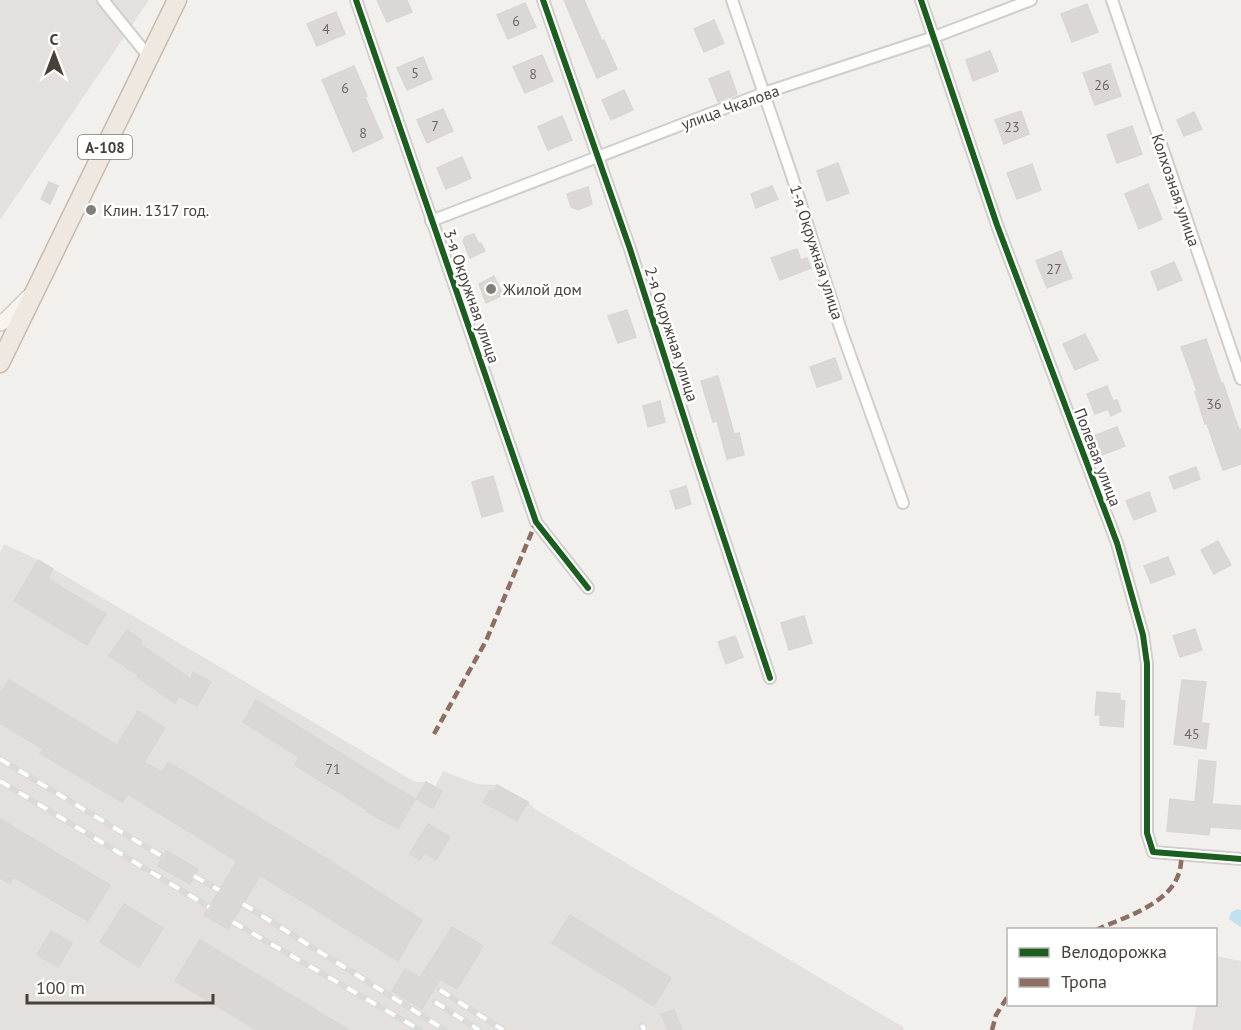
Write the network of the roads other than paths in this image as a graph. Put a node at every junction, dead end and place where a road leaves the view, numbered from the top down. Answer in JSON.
{"nodes":[{"id":1,"x":103,"y":0,"type":"edge"},
{"id":2,"x":177,"y":0,"type":"edge"},
{"id":3,"x":356,"y":0,"type":"edge"},
{"id":4,"x":543,"y":0,"type":"edge"},
{"id":5,"x":732,"y":0,"type":"edge"},
{"id":6,"x":921,"y":0,"type":"edge"},
{"id":7,"x":1031,"y":0,"type":"edge"},
{"id":8,"x":1112,"y":0,"type":"edge"},
{"id":9,"x":934,"y":37,"type":"junction"},
{"id":10,"x":149,"y":57,"type":"junction"},
{"id":11,"x":765,"y":93,"type":"junction"},
{"id":12,"x":597,"y":157,"type":"junction"},
{"id":13,"x":431,"y":221,"type":"junction"},
{"id":14,"x":34,"y":293,"type":"junction"},
{"id":15,"x":0,"y":323,"type":"edge"},
{"id":16,"x":0,"y":363,"type":"edge"},
{"id":17,"x":1241,"y":379,"type":"edge"},
{"id":18,"x":903,"y":503,"type":"dead end"},
{"id":19,"x":588,"y":588,"type":"dead end"},
{"id":20,"x":770,"y":678,"type":"dead end"},
{"id":21,"x":1241,"y":860,"type":"edge"}],
"edges":[{"from":1,"to":10,"type":"street"},
{"from":2,"to":10,"type":"highway","number":"А-108"},
{"from":3,"to":13,"type":"street","name":"3-я Окружная улица"},
{"from":4,"to":12,"type":"street","name":"2-я Окружная улица"},
{"from":5,"to":11,"type":"street","name":"1-я Окружная улица"},
{"from":6,"to":9,"type":"street","name":"Полевая улица"},
{"from":7,"to":9,"type":"street","name":"улица Чкалова"},
{"from":8,"to":17,"type":"street","name":"Колхозная улица"},
{"from":9,"to":11,"type":"street","name":"улица Чкалова"},
{"from":9,"to":21,"type":"street","name":"Полевая улица"},
{"from":10,"to":14,"type":"highway","number":"А-108"},
{"from":11,"to":12,"type":"street","name":"улица Чкалова"},
{"from":11,"to":18,"type":"street","name":"1-я Окружная улица"},
{"from":12,"to":13,"type":"street","name":"улица Чкалова"},
{"from":12,"to":20,"type":"street","name":"2-я Окружная улица"},
{"from":13,"to":19,"type":"street","name":"3-я Окружная улица"},
{"from":14,"to":15,"type":"main road"},
{"from":14,"to":16,"type":"highway","number":"А-108"}]}
